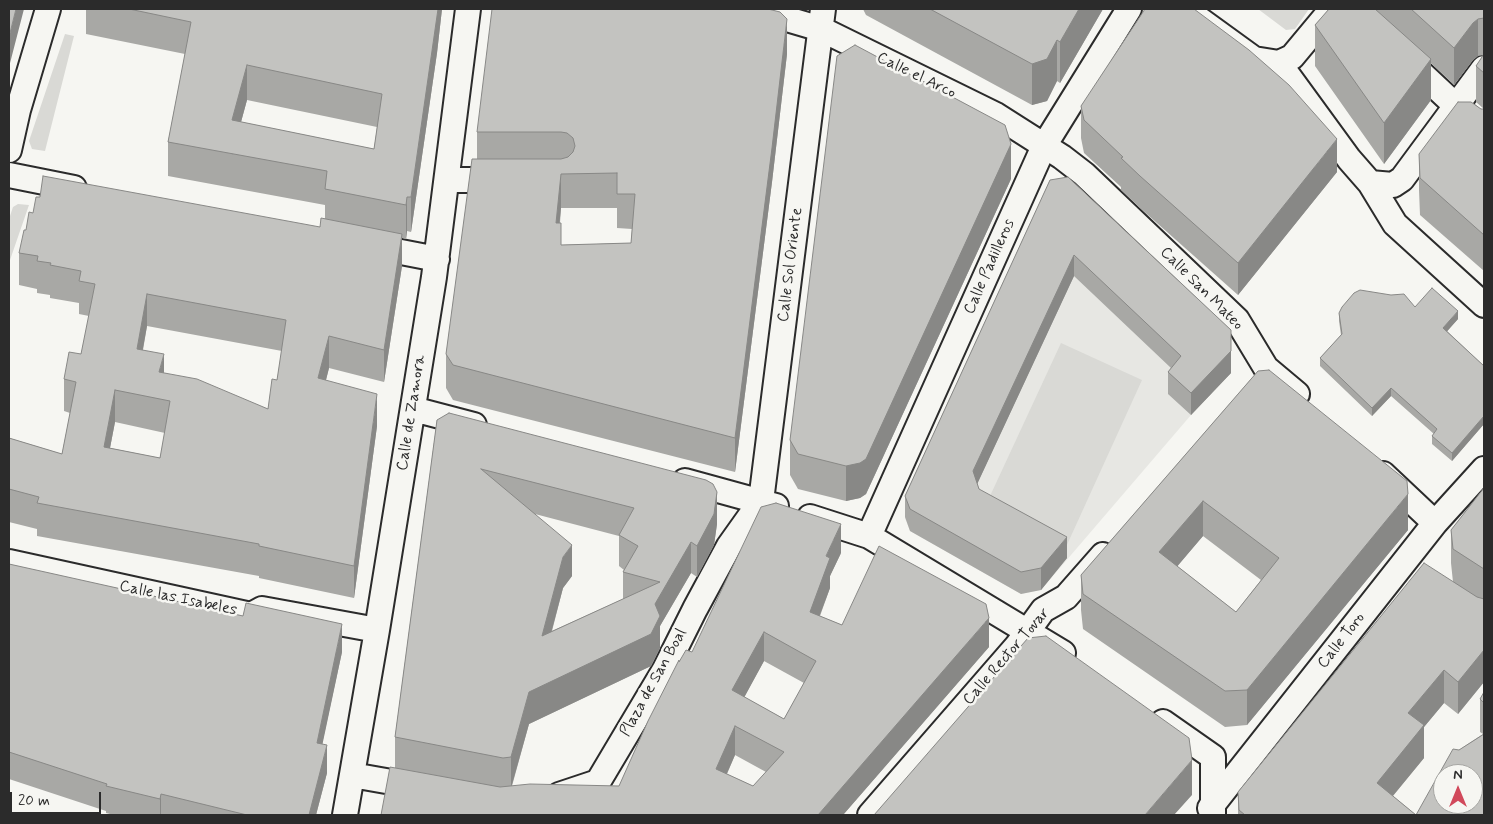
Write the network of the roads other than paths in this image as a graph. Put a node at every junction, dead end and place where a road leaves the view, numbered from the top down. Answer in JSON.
{"nodes":[{"id":1,"x":48,"y":9,"type":"edge"},
{"id":2,"x":468,"y":9,"type":"edge"},
{"id":3,"x":753,"y":9,"type":"edge"},
{"id":4,"x":1129,"y":9,"type":"edge"},
{"id":5,"x":1185,"y":9,"type":"edge"},
{"id":6,"x":1332,"y":9,"type":"edge"},
{"id":7,"x":822,"y":19,"type":"edge"},
{"id":8,"x":1391,"y":45,"type":"edge"},
{"id":9,"x":1279,"y":63,"type":"junction"},
{"id":10,"x":1484,"y":68,"type":"edge"},
{"id":11,"x":1457,"y":106,"type":"junction"},
{"id":12,"x":1484,"y":132,"type":"edge"},
{"id":13,"x":1044,"y":146,"type":"junction"},
{"id":14,"x":9,"y":150,"type":"edge"},
{"id":15,"x":9,"y":175,"type":"edge"},
{"id":16,"x":447,"y":180,"type":"junction"},
{"id":17,"x":523,"y":180,"type":"edge"},
{"id":18,"x":1370,"y":183,"type":"junction"},
{"id":19,"x":90,"y":191,"type":"edge"},
{"id":20,"x":350,"y":242,"type":"edge"},
{"id":21,"x":437,"y":259,"type":"junction"},
{"id":22,"x":1484,"y":304,"type":"edge"},
{"id":23,"x":1311,"y":407,"type":"edge"},
{"id":24,"x":412,"y":409,"type":"junction"},
{"id":25,"x":497,"y":432,"type":"edge"},
{"id":26,"x":1370,"y":461,"type":"edge"},
{"id":27,"x":1484,"y":469,"type":"edge"},
{"id":28,"x":667,"y":476,"type":"edge"},
{"id":29,"x":761,"y":501,"type":"junction"},
{"id":30,"x":1435,"y":522,"type":"junction"},
{"id":31,"x":869,"y":536,"type":"junction"},
{"id":32,"x":1118,"y":538,"type":"edge"},
{"id":33,"x":9,"y":562,"type":"edge"},
{"id":34,"x":377,"y":630,"type":"junction"},
{"id":35,"x":1028,"y":632,"type":"junction"},
{"id":36,"x":1078,"y":664,"type":"edge"},
{"id":37,"x":1142,"y":708,"type":"edge"},
{"id":38,"x":352,"y":775,"type":"junction"},
{"id":39,"x":437,"y":791,"type":"edge"},
{"id":40,"x":538,"y":798,"type":"edge"},
{"id":41,"x":1210,"y":812,"type":"edge"},
{"id":42,"x":345,"y":815,"type":"edge"},
{"id":43,"x":870,"y":815,"type":"edge"}],
"edges":[{"from":1,"to":14,"type":"street"},
{"from":2,"to":16,"type":"street","name":"Calle de Zamora"},
{"from":3,"to":7,"type":"street","name":"Calle el Arco"},
{"from":4,"to":13,"type":"street","name":"Calle Padilleros"},
{"from":5,"to":9,"type":"street"},
{"from":6,"to":9,"type":"street"},
{"from":7,"to":13,"type":"street","name":"Calle el Arco"},
{"from":7,"to":29,"type":"street","name":"Calle Sol Oriente"},
{"from":8,"to":11,"type":"street"},
{"from":9,"to":18,"type":"street"},
{"from":10,"to":11,"type":"street"},
{"from":11,"to":12,"type":"street"},
{"from":11,"to":18,"type":"street"},
{"from":13,"to":23,"type":"street","name":"Calle San Mateo"},
{"from":13,"to":31,"type":"street","name":"Calle Padilleros"},
{"from":15,"to":19,"type":"street"},
{"from":16,"to":17,"type":"street"},
{"from":16,"to":21,"type":"street","name":"Calle de Zamora"},
{"from":18,"to":22,"type":"street"},
{"from":20,"to":21,"type":"street"},
{"from":21,"to":24,"type":"street","name":"Calle de Zamora"},
{"from":24,"to":25,"type":"street"},
{"from":24,"to":34,"type":"street","name":"Calle de Zamora"},
{"from":26,"to":30,"type":"street"},
{"from":27,"to":30,"type":"street","name":"Calle Toro"},
{"from":28,"to":29,"type":"street"},
{"from":29,"to":31,"type":"street"},
{"from":29,"to":40,"type":"street","name":"Plaza de San Boal"},
{"from":30,"to":41,"type":"street","name":"Calle Toro"},
{"from":31,"to":35,"type":"street"},
{"from":32,"to":35,"type":"street","name":"Calle Rector Tovar"},
{"from":33,"to":34,"type":"street","name":"Calle las Isabeles"},
{"from":34,"to":38,"type":"street","name":"Calle de Zamora"},
{"from":35,"to":36,"type":"street"},
{"from":35,"to":43,"type":"street","name":"Calle Rector Tovar"},
{"from":37,"to":41,"type":"street"},
{"from":38,"to":39,"type":"street"},
{"from":38,"to":42,"type":"street","name":"Calle de Zamora"}]}
